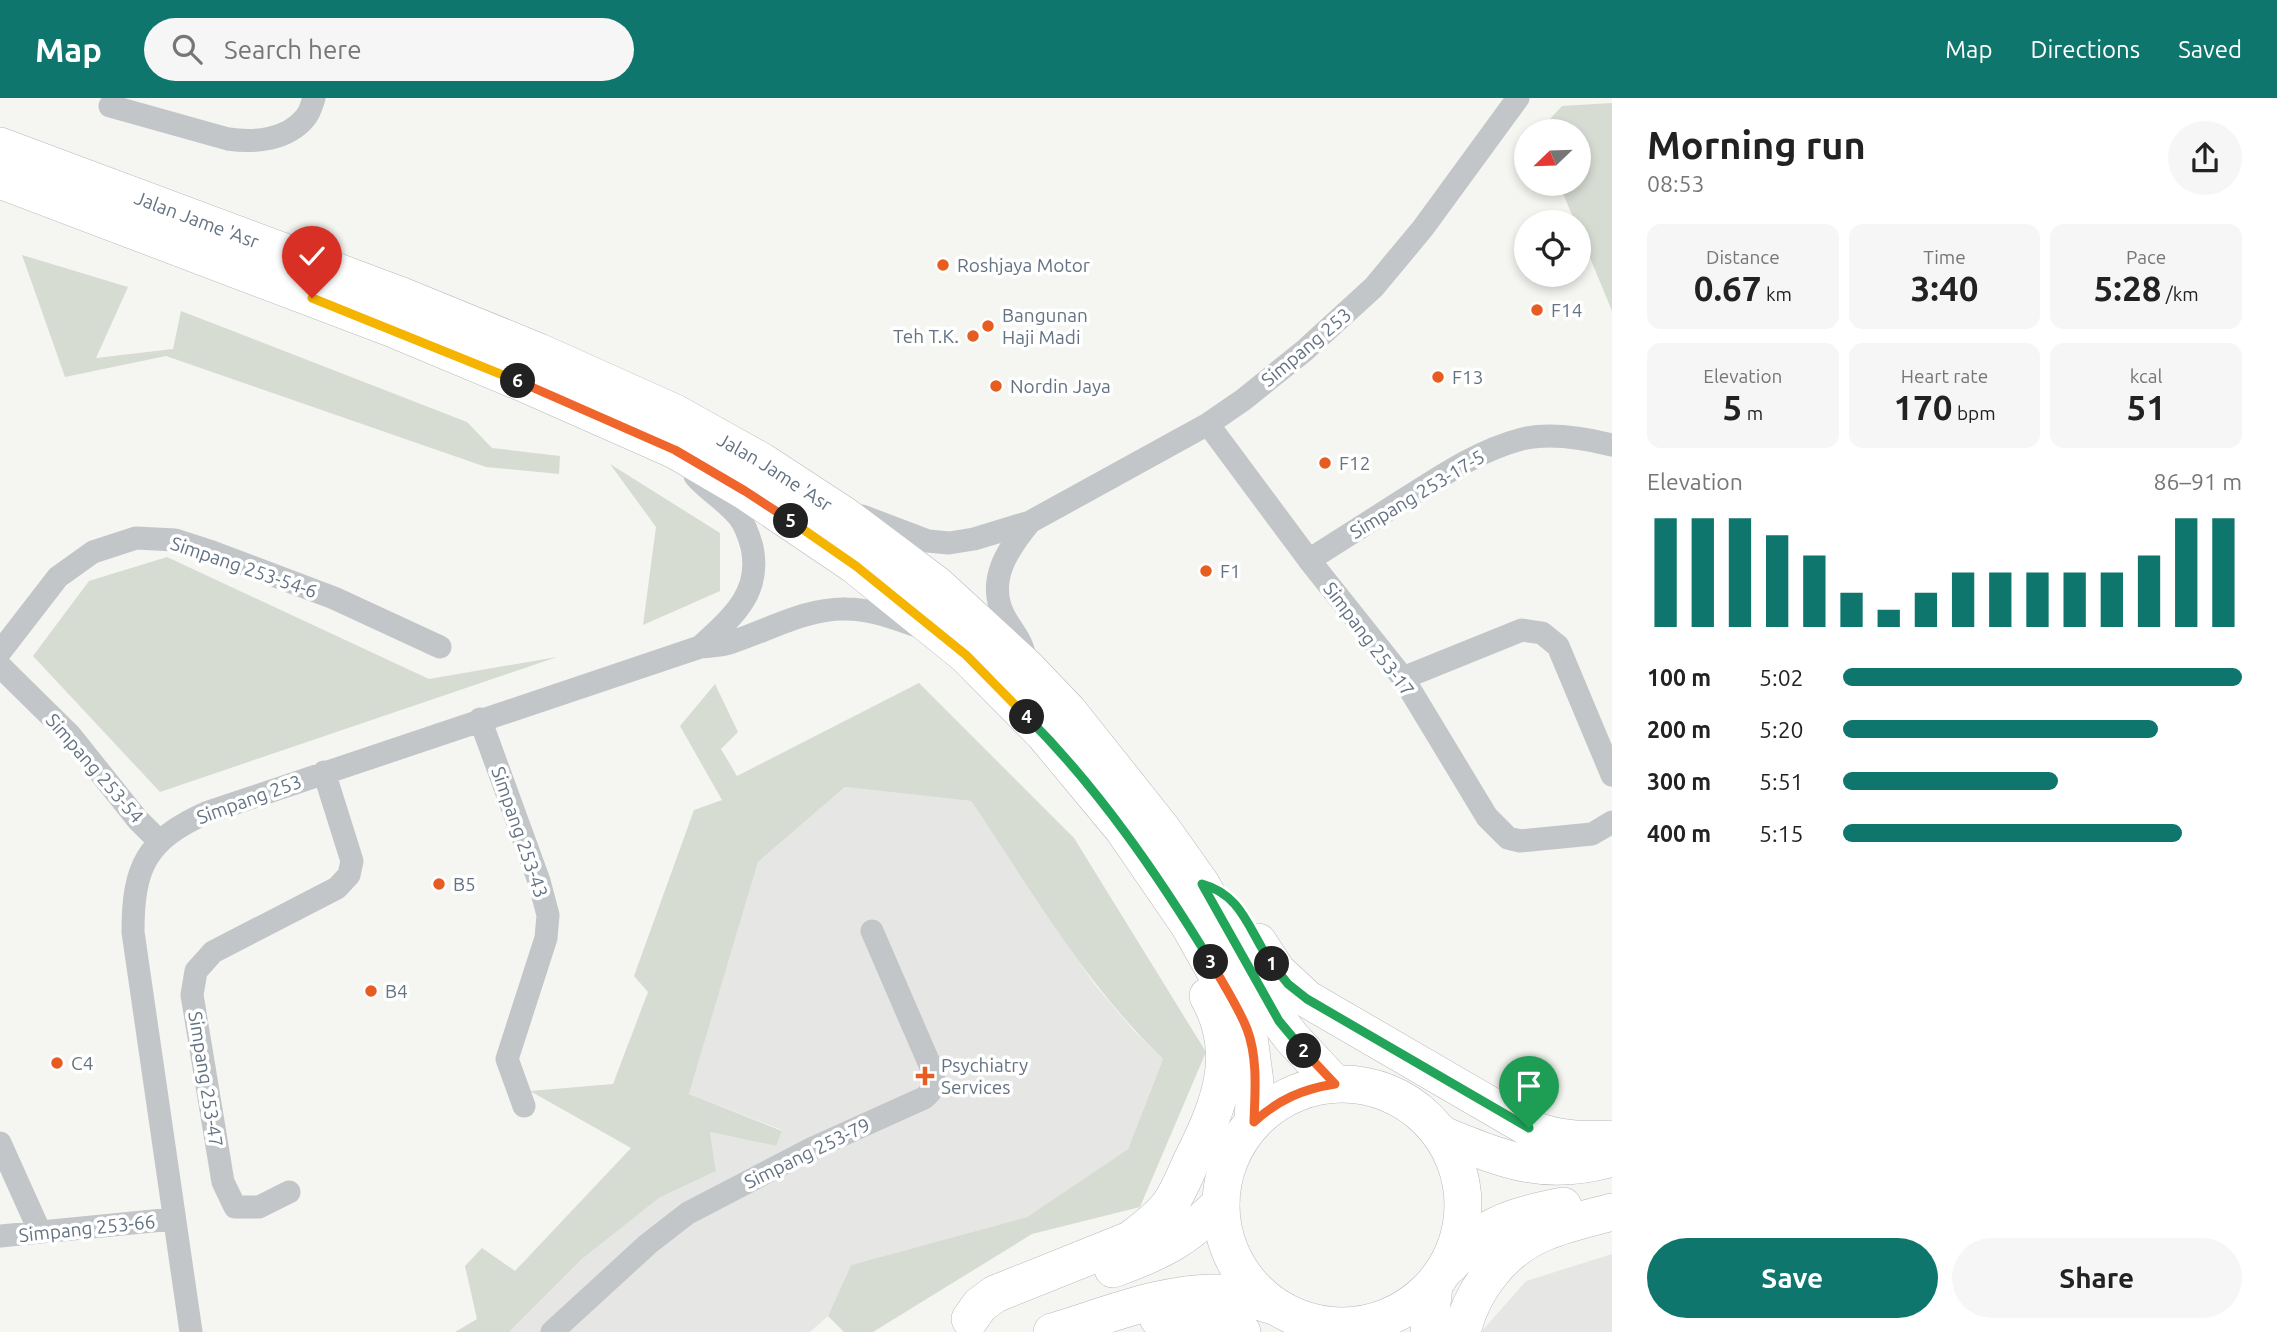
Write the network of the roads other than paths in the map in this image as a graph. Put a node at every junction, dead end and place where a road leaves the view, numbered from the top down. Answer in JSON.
{"nodes":[{"id":1,"x":314,"y":98,"type":"edge"},
{"id":2,"x":1518,"y":98,"type":"edge"},
{"id":3,"x":110,"y":106,"type":"dead end"},
{"id":4,"x":0,"y":146,"type":"edge"},
{"id":5,"x":0,"y":180,"type":"edge"},
{"id":6,"x":1208,"y":424,"type":"junction"},
{"id":7,"x":1612,"y":445,"type":"edge"},
{"id":8,"x":675,"y":450,"type":"junction"},
{"id":9,"x":845,"y":516,"type":"junction"},
{"id":10,"x":1030,"y":522,"type":"junction"},
{"id":11,"x":1309,"y":560,"type":"junction"},
{"id":12,"x":939,"y":634,"type":"junction"},
{"id":13,"x":440,"y":647,"type":"dead end"},
{"id":14,"x":700,"y":647,"type":"junction"},
{"id":15,"x":0,"y":652,"type":"edge"},
{"id":16,"x":0,"y":666,"type":"edge"},
{"id":17,"x":1026,"y":667,"type":"junction"},
{"id":18,"x":1402,"y":678,"type":"junction"},
{"id":19,"x":480,"y":719,"type":"junction"},
{"id":20,"x":324,"y":772,"type":"junction"},
{"id":21,"x":1612,"y":775,"type":"edge"},
{"id":22,"x":1612,"y":822,"type":"edge"},
{"id":23,"x":159,"y":841,"type":"junction"},
{"id":24,"x":1155,"y":874,"type":"junction"},
{"id":25,"x":1202,"y":884,"type":"junction"},
{"id":26,"x":872,"y":931,"type":"dead end"},
{"id":27,"x":1335,"y":1084,"type":"junction"},
{"id":28,"x":524,"y":1106,"type":"dead end"},
{"id":29,"x":1254,"y":1122,"type":"junction"},
{"id":30,"x":1440,"y":1134,"type":"junction"},
{"id":31,"x":1612,"y":1139,"type":"edge"},
{"id":32,"x":0,"y":1143,"type":"edge"},
{"id":33,"x":1612,"y":1158,"type":"edge"},
{"id":34,"x":289,"y":1192,"type":"dead end"},
{"id":35,"x":1612,"y":1194,"type":"edge"},
{"id":36,"x":1221,"y":1203,"type":"junction"},
{"id":37,"x":1612,"y":1212,"type":"edge"},
{"id":38,"x":173,"y":1219,"type":"junction"},
{"id":39,"x":40,"y":1232,"type":"junction"},
{"id":40,"x":0,"y":1236,"type":"edge"},
{"id":41,"x":1440,"y":1277,"type":"junction"},
{"id":42,"x":1275,"y":1306,"type":"junction"},
{"id":43,"x":956,"y":1325,"type":"edge"},
{"id":44,"x":1346,"y":1329,"type":"edge"},
{"id":45,"x":191,"y":1332,"type":"edge"},
{"id":46,"x":552,"y":1332,"type":"edge"},
{"id":47,"x":1052,"y":1332,"type":"edge"},
{"id":48,"x":1100,"y":1332,"type":"edge"},
{"id":49,"x":1242,"y":1332,"type":"edge"},
{"id":50,"x":1429,"y":1332,"type":"edge"},
{"id":51,"x":1462,"y":1332,"type":"edge"}],
"edges":[{"from":1,"to":3,"type":"street"},
{"from":2,"to":6,"type":"street","name":"Simpang 253"},
{"from":4,"to":9,"type":"main road","name":"Jalan Jame 'Asr"},
{"from":5,"to":8,"type":"main road","name":"Jalan Jame 'Asr"},
{"from":6,"to":10,"type":"street","name":"Simpang 253"},
{"from":6,"to":11,"type":"street","name":"Simpang 253-17"},
{"from":7,"to":11,"type":"street","name":"Simpang 253-17-5"},
{"from":8,"to":12,"type":"main road","name":"Jalan Jame 'Asr"},
{"from":8,"to":14,"type":"street","name":"Simpang 253"},
{"from":9,"to":10,"type":"street","name":"Simpang 253"},
{"from":9,"to":17,"type":"main road","name":"Jalan Jame 'Asr"},
{"from":10,"to":17,"type":"street","name":"Simpang 253"},
{"from":11,"to":18,"type":"street","name":"Simpang 253-17"},
{"from":12,"to":14,"type":"street","name":"Simpang 253"},
{"from":12,"to":24,"type":"main road","name":"Jalan Jame 'Asr"},
{"from":13,"to":15,"type":"street","name":"Simpang 253-54-6"},
{"from":14,"to":19,"type":"street","name":"Simpang 253"},
{"from":16,"to":23,"type":"street","name":"Simpang 253-54"},
{"from":17,"to":25,"type":"main road","name":"Jalan Jame 'Asr"},
{"from":18,"to":21,"type":"street"},
{"from":18,"to":22,"type":"street","name":"Simpang 253-17"},
{"from":19,"to":20,"type":"street","name":"Simpang 253"},
{"from":19,"to":28,"type":"street","name":"Simpang 253-43"},
{"from":20,"to":23,"type":"street","name":"Simpang 253"},
{"from":20,"to":34,"type":"street","name":"Simpang 253-47"},
{"from":23,"to":38,"type":"street","name":"Simpang 253"},
{"from":24,"to":29,"type":"main road","name":"Jalan Jame 'Asr"},
{"from":24,"to":43,"type":"main road"},
{"from":25,"to":27,"type":"main road","name":"Jalan Jame 'Asr"},
{"from":25,"to":31,"type":"main road"},
{"from":26,"to":46,"type":"street","name":"Simpang 253-79"},
{"from":27,"to":29,"type":"main road"},
{"from":27,"to":30,"type":"main road"},
{"from":29,"to":36,"type":"main road"},
{"from":30,"to":33,"type":"main road"},
{"from":30,"to":41,"type":"main road"},
{"from":32,"to":39,"type":"street"},
{"from":35,"to":41,"type":"main road"},
{"from":36,"to":42,"type":"main road"},
{"from":36,"to":43,"type":"main road"},
{"from":37,"to":51,"type":"main road"},
{"from":38,"to":39,"type":"street","name":"Simpang 253-66"},
{"from":38,"to":45,"type":"street","name":"Simpang 253"},
{"from":39,"to":40,"type":"street","name":"Simpang 253-66"},
{"from":41,"to":44,"type":"main road"},
{"from":41,"to":50,"type":"main road"},
{"from":42,"to":44,"type":"main road"},
{"from":42,"to":47,"type":"main road"},
{"from":48,"to":49,"type":"main road"}]}
